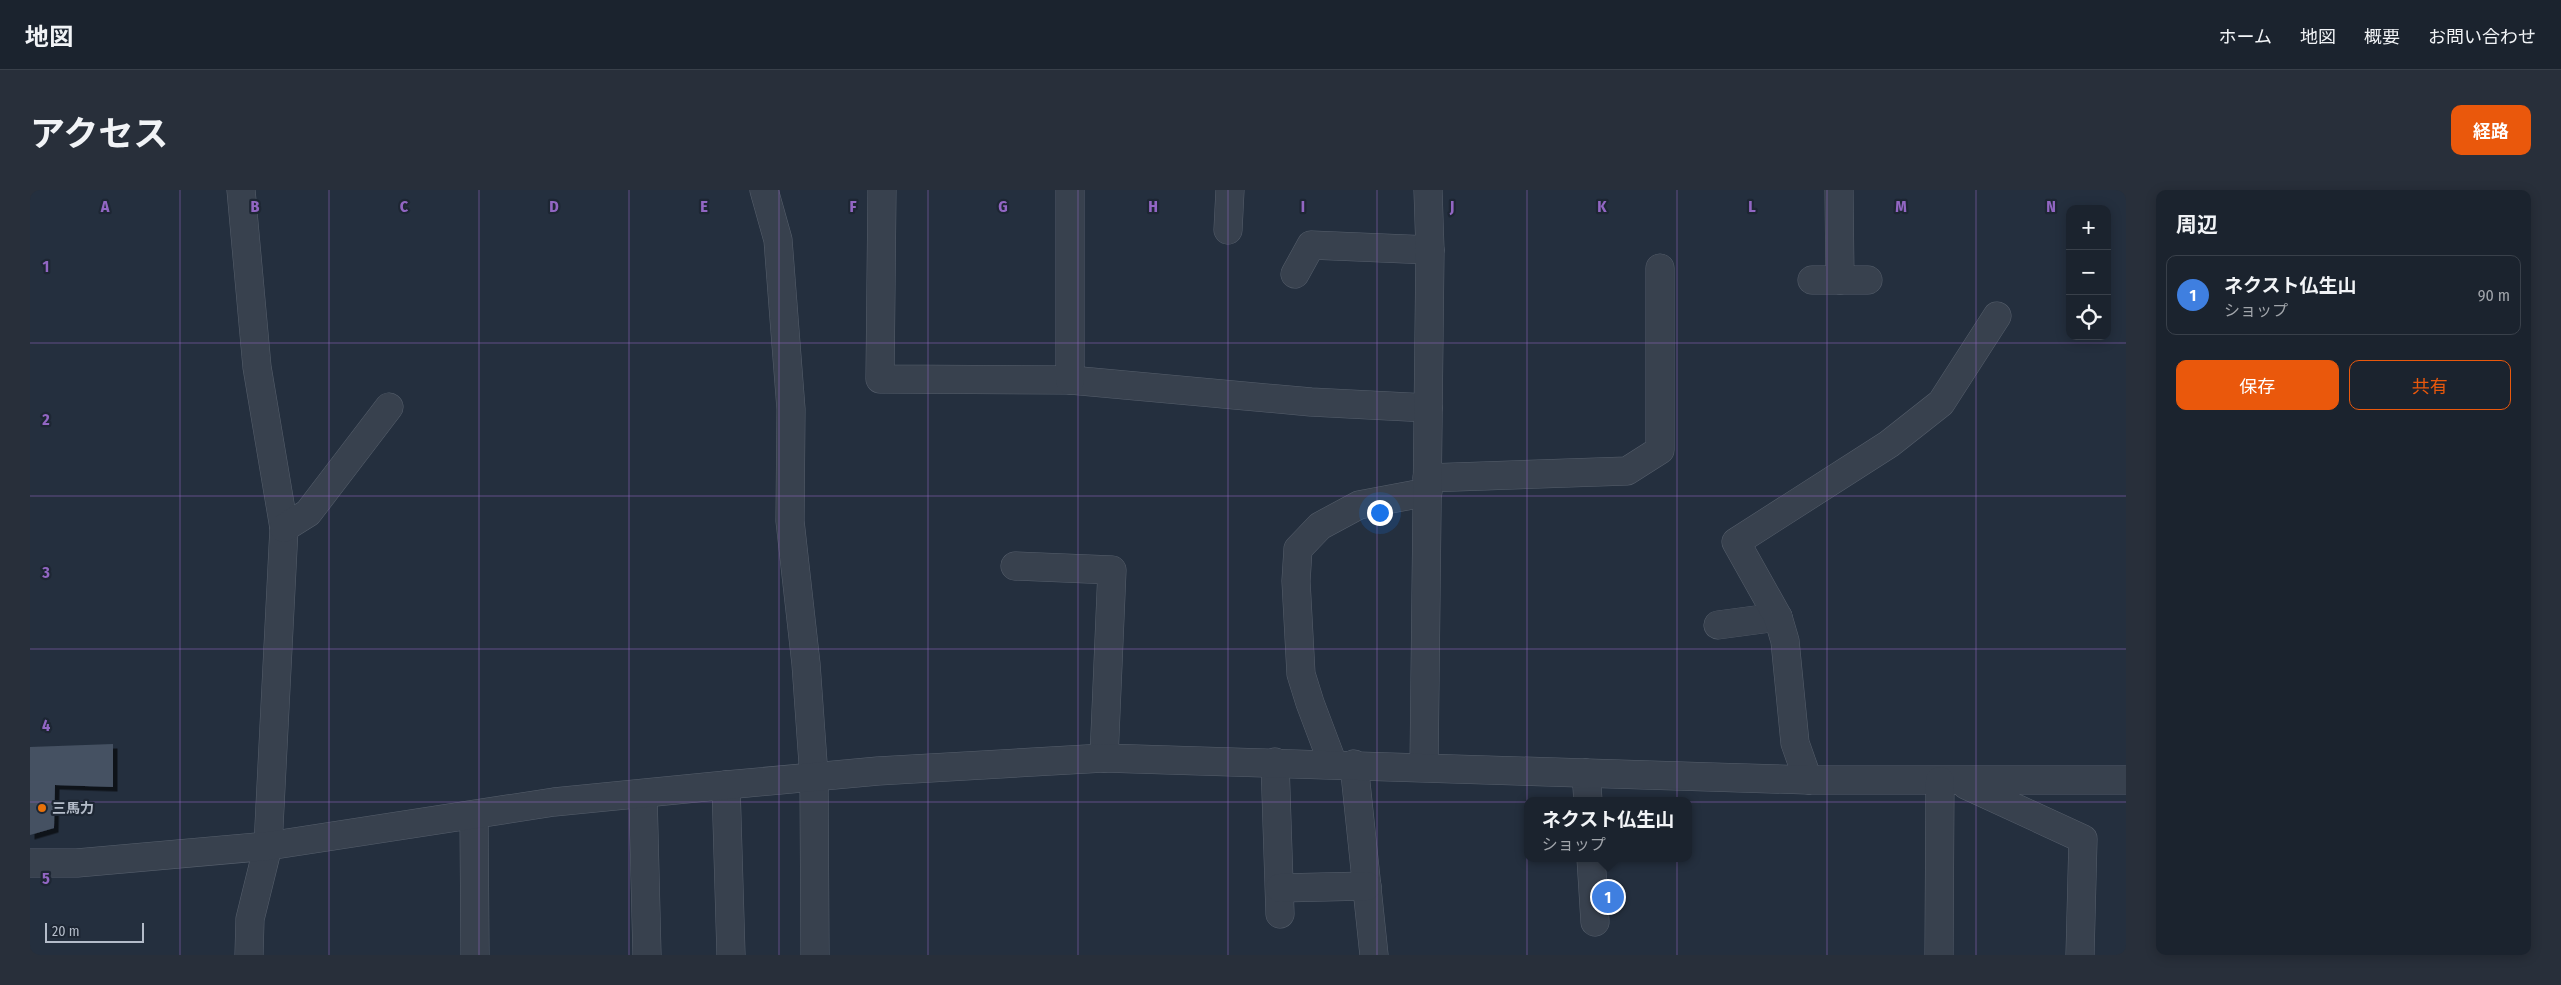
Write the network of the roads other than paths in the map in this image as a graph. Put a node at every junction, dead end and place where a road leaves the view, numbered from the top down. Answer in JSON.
{"nodes":[{"id":1,"x":241,"y":190,"type":"edge"},
{"id":2,"x":764,"y":190,"type":"edge"},
{"id":3,"x":882,"y":190,"type":"edge"},
{"id":4,"x":1070,"y":190,"type":"edge"},
{"id":5,"x":1230,"y":190,"type":"edge"},
{"id":6,"x":1428,"y":190,"type":"edge"},
{"id":7,"x":1839,"y":190,"type":"edge"},
{"id":8,"x":1228,"y":230,"type":"dead end"},
{"id":9,"x":1430,"y":250,"type":"junction"},
{"id":10,"x":1660,"y":268,"type":"dead end"},
{"id":11,"x":1295,"y":274,"type":"dead end"},
{"id":12,"x":1812,"y":280,"type":"dead end"},
{"id":13,"x":1840,"y":280,"type":"junction"},
{"id":14,"x":1868,"y":280,"type":"dead end"},
{"id":15,"x":1997,"y":316,"type":"dead end"},
{"id":16,"x":1070,"y":380,"type":"junction"},
{"id":17,"x":389,"y":407,"type":"dead end"},
{"id":18,"x":1428,"y":408,"type":"junction"},
{"id":19,"x":1427,"y":485,"type":"junction"},
{"id":20,"x":284,"y":528,"type":"junction"},
{"id":21,"x":1015,"y":566,"type":"dead end"},
{"id":22,"x":1778,"y":617,"type":"junction"},
{"id":23,"x":1718,"y":626,"type":"dead end"},
{"id":24,"x":1104,"y":758,"type":"junction"},
{"id":25,"x":1275,"y":762,"type":"junction"},
{"id":26,"x":1344,"y":764,"type":"junction"},
{"id":27,"x":1424,"y":767,"type":"junction"},
{"id":28,"x":1586,"y":773,"type":"junction"},
{"id":29,"x":814,"y":777,"type":"junction"},
{"id":30,"x":1808,"y":780,"type":"junction"},
{"id":31,"x":2126,"y":780,"type":"edge"},
{"id":32,"x":1949,"y":781,"type":"junction"},
{"id":33,"x":726,"y":786,"type":"junction"},
{"id":34,"x":643,"y":794,"type":"junction"},
{"id":35,"x":1588,"y":797,"type":"edge"},
{"id":36,"x":474,"y":815,"type":"junction"},
{"id":37,"x":268,"y":846,"type":"junction"},
{"id":38,"x":1592,"y":862,"type":"edge"},
{"id":39,"x":30,"y":863,"type":"edge"},
{"id":40,"x":1367,"y":886,"type":"junction"},
{"id":41,"x":1596,"y":922,"type":"dead end"},
{"id":42,"x":249,"y":955,"type":"edge"},
{"id":43,"x":475,"y":955,"type":"edge"},
{"id":44,"x":647,"y":955,"type":"edge"},
{"id":45,"x":731,"y":955,"type":"edge"},
{"id":46,"x":815,"y":955,"type":"edge"},
{"id":47,"x":1374,"y":955,"type":"edge"},
{"id":48,"x":1939,"y":955,"type":"edge"},
{"id":49,"x":2080,"y":955,"type":"edge"}],
"edges":[{"from":1,"to":20,"type":"street"},
{"from":2,"to":29,"type":"street"},
{"from":3,"to":16,"type":"street"},
{"from":4,"to":16,"type":"street"},
{"from":5,"to":8,"type":"street"},
{"from":6,"to":9,"type":"street"},
{"from":7,"to":13,"type":"street"},
{"from":9,"to":11,"type":"street"},
{"from":9,"to":18,"type":"street"},
{"from":10,"to":19,"type":"street"},
{"from":12,"to":13,"type":"street"},
{"from":13,"to":14,"type":"street"},
{"from":15,"to":22,"type":"street"},
{"from":16,"to":18,"type":"street"},
{"from":17,"to":20,"type":"street"},
{"from":18,"to":19,"type":"street"},
{"from":19,"to":26,"type":"street"},
{"from":19,"to":27,"type":"street"},
{"from":20,"to":37,"type":"street"},
{"from":21,"to":24,"type":"street"},
{"from":22,"to":23,"type":"street"},
{"from":22,"to":30,"type":"street"},
{"from":24,"to":25,"type":"street"},
{"from":24,"to":29,"type":"street"},
{"from":25,"to":26,"type":"street"},
{"from":25,"to":40,"type":"street"},
{"from":26,"to":27,"type":"street"},
{"from":26,"to":40,"type":"street"},
{"from":27,"to":28,"type":"street"},
{"from":28,"to":30,"type":"street"},
{"from":28,"to":35,"type":"street"},
{"from":29,"to":33,"type":"street"},
{"from":29,"to":46,"type":"street"},
{"from":30,"to":32,"type":"street"},
{"from":31,"to":32,"type":"street"},
{"from":32,"to":48,"type":"street"},
{"from":32,"to":49,"type":"street"},
{"from":33,"to":34,"type":"street"},
{"from":33,"to":45,"type":"street"},
{"from":34,"to":36,"type":"street"},
{"from":34,"to":44,"type":"street"},
{"from":36,"to":37,"type":"street"},
{"from":36,"to":43,"type":"street"},
{"from":37,"to":39,"type":"street"},
{"from":37,"to":42,"type":"street"},
{"from":38,"to":41,"type":"street"},
{"from":40,"to":47,"type":"street"}]}
